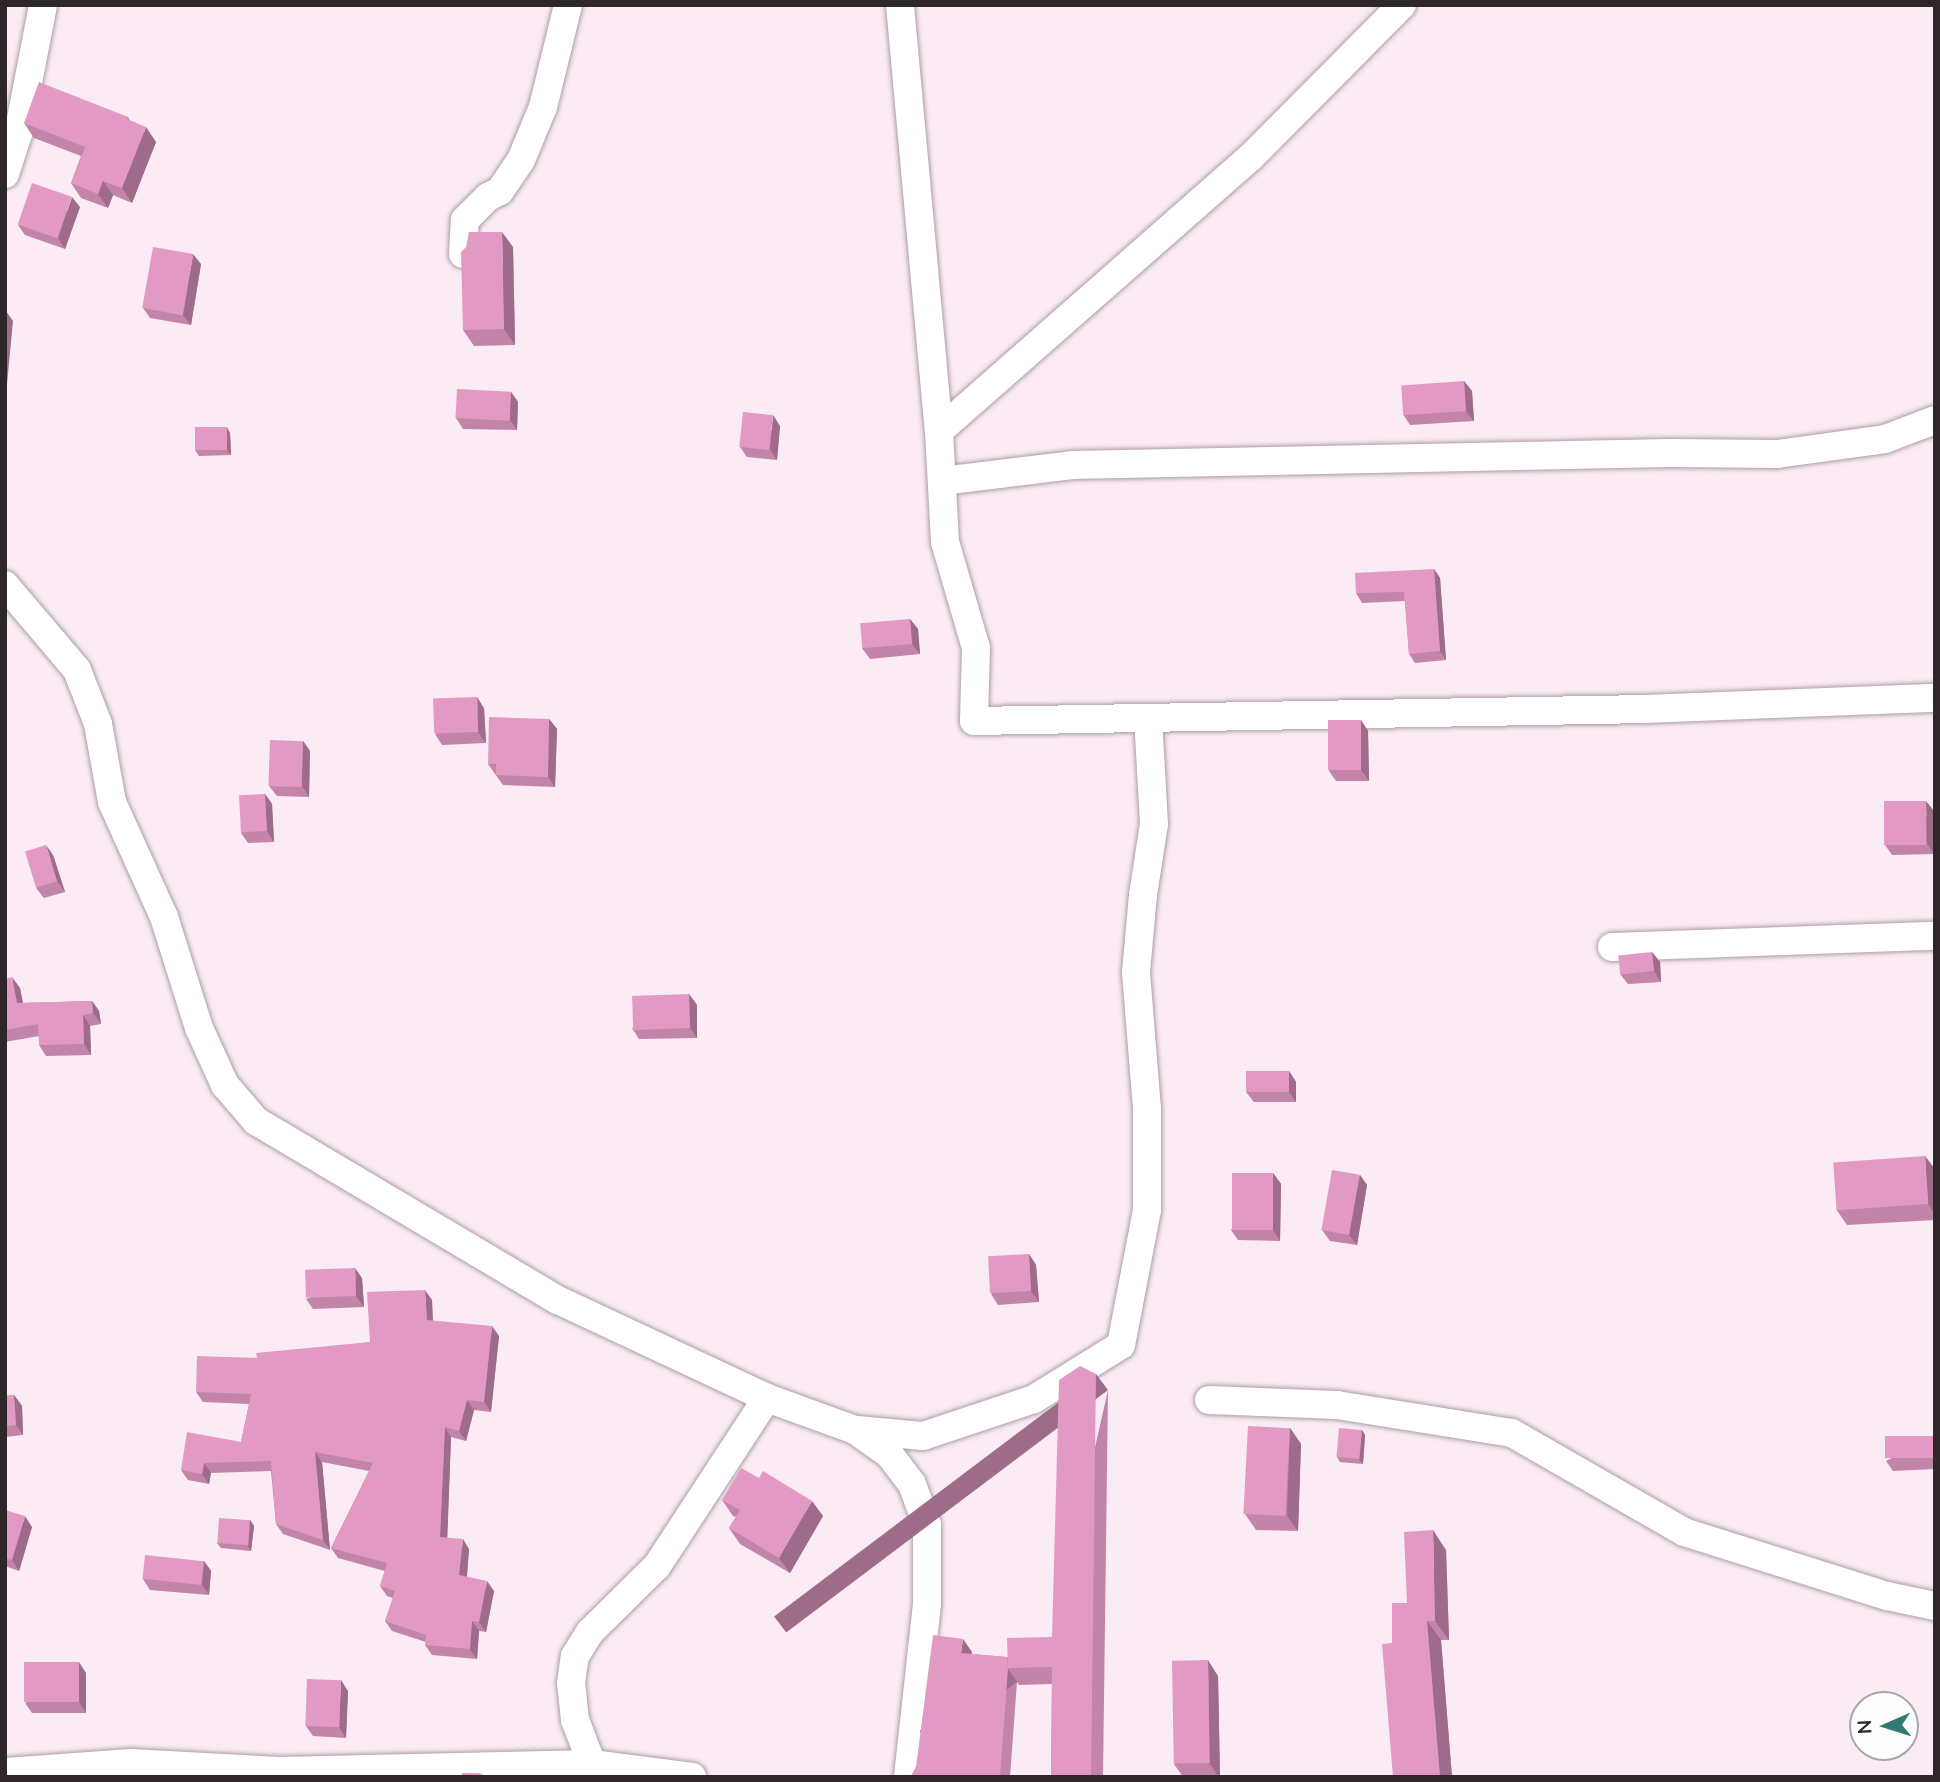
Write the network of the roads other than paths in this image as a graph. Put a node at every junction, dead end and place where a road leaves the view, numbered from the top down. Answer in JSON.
{"nodes":[{"id":1,"x":43,"y":5,"type":"edge"},
{"id":2,"x":568,"y":5,"type":"edge"},
{"id":3,"x":900,"y":5,"type":"edge"},
{"id":4,"x":1402,"y":5,"type":"edge"},
{"id":5,"x":5,"y":174,"type":"edge"},
{"id":6,"x":463,"y":254,"type":"edge"},
{"id":7,"x":1935,"y":420,"type":"edge"},
{"id":8,"x":939,"y":431,"type":"junction"},
{"id":9,"x":942,"y":481,"type":"junction"},
{"id":10,"x":5,"y":585,"type":"edge"},
{"id":11,"x":1935,"y":698,"type":"edge"},
{"id":12,"x":1148,"y":718,"type":"junction"},
{"id":13,"x":1935,"y":936,"type":"edge"},
{"id":14,"x":1612,"y":947,"type":"dead end"},
{"id":15,"x":767,"y":1398,"type":"junction"},
{"id":16,"x":1209,"y":1400,"type":"dead end"},
{"id":17,"x":855,"y":1430,"type":"junction"},
{"id":18,"x":1935,"y":1606,"type":"edge"},
{"id":19,"x":592,"y":1764,"type":"junction"},
{"id":20,"x":5,"y":1772,"type":"edge"},
{"id":21,"x":692,"y":1777,"type":"edge"},
{"id":22,"x":908,"y":1777,"type":"edge"}],
"edges":[{"from":1,"to":5,"type":"street"},
{"from":2,"to":6,"type":"street"},
{"from":3,"to":8,"type":"street"},
{"from":4,"to":8,"type":"street"},
{"from":7,"to":9,"type":"street"},
{"from":8,"to":9,"type":"street"},
{"from":9,"to":12,"type":"street"},
{"from":10,"to":15,"type":"street"},
{"from":11,"to":12,"type":"street"},
{"from":12,"to":17,"type":"street"},
{"from":13,"to":14,"type":"street"},
{"from":15,"to":17,"type":"street"},
{"from":15,"to":19,"type":"street"},
{"from":16,"to":18,"type":"street"},
{"from":17,"to":22,"type":"street"},
{"from":19,"to":20,"type":"street"},
{"from":19,"to":21,"type":"street"}]}
